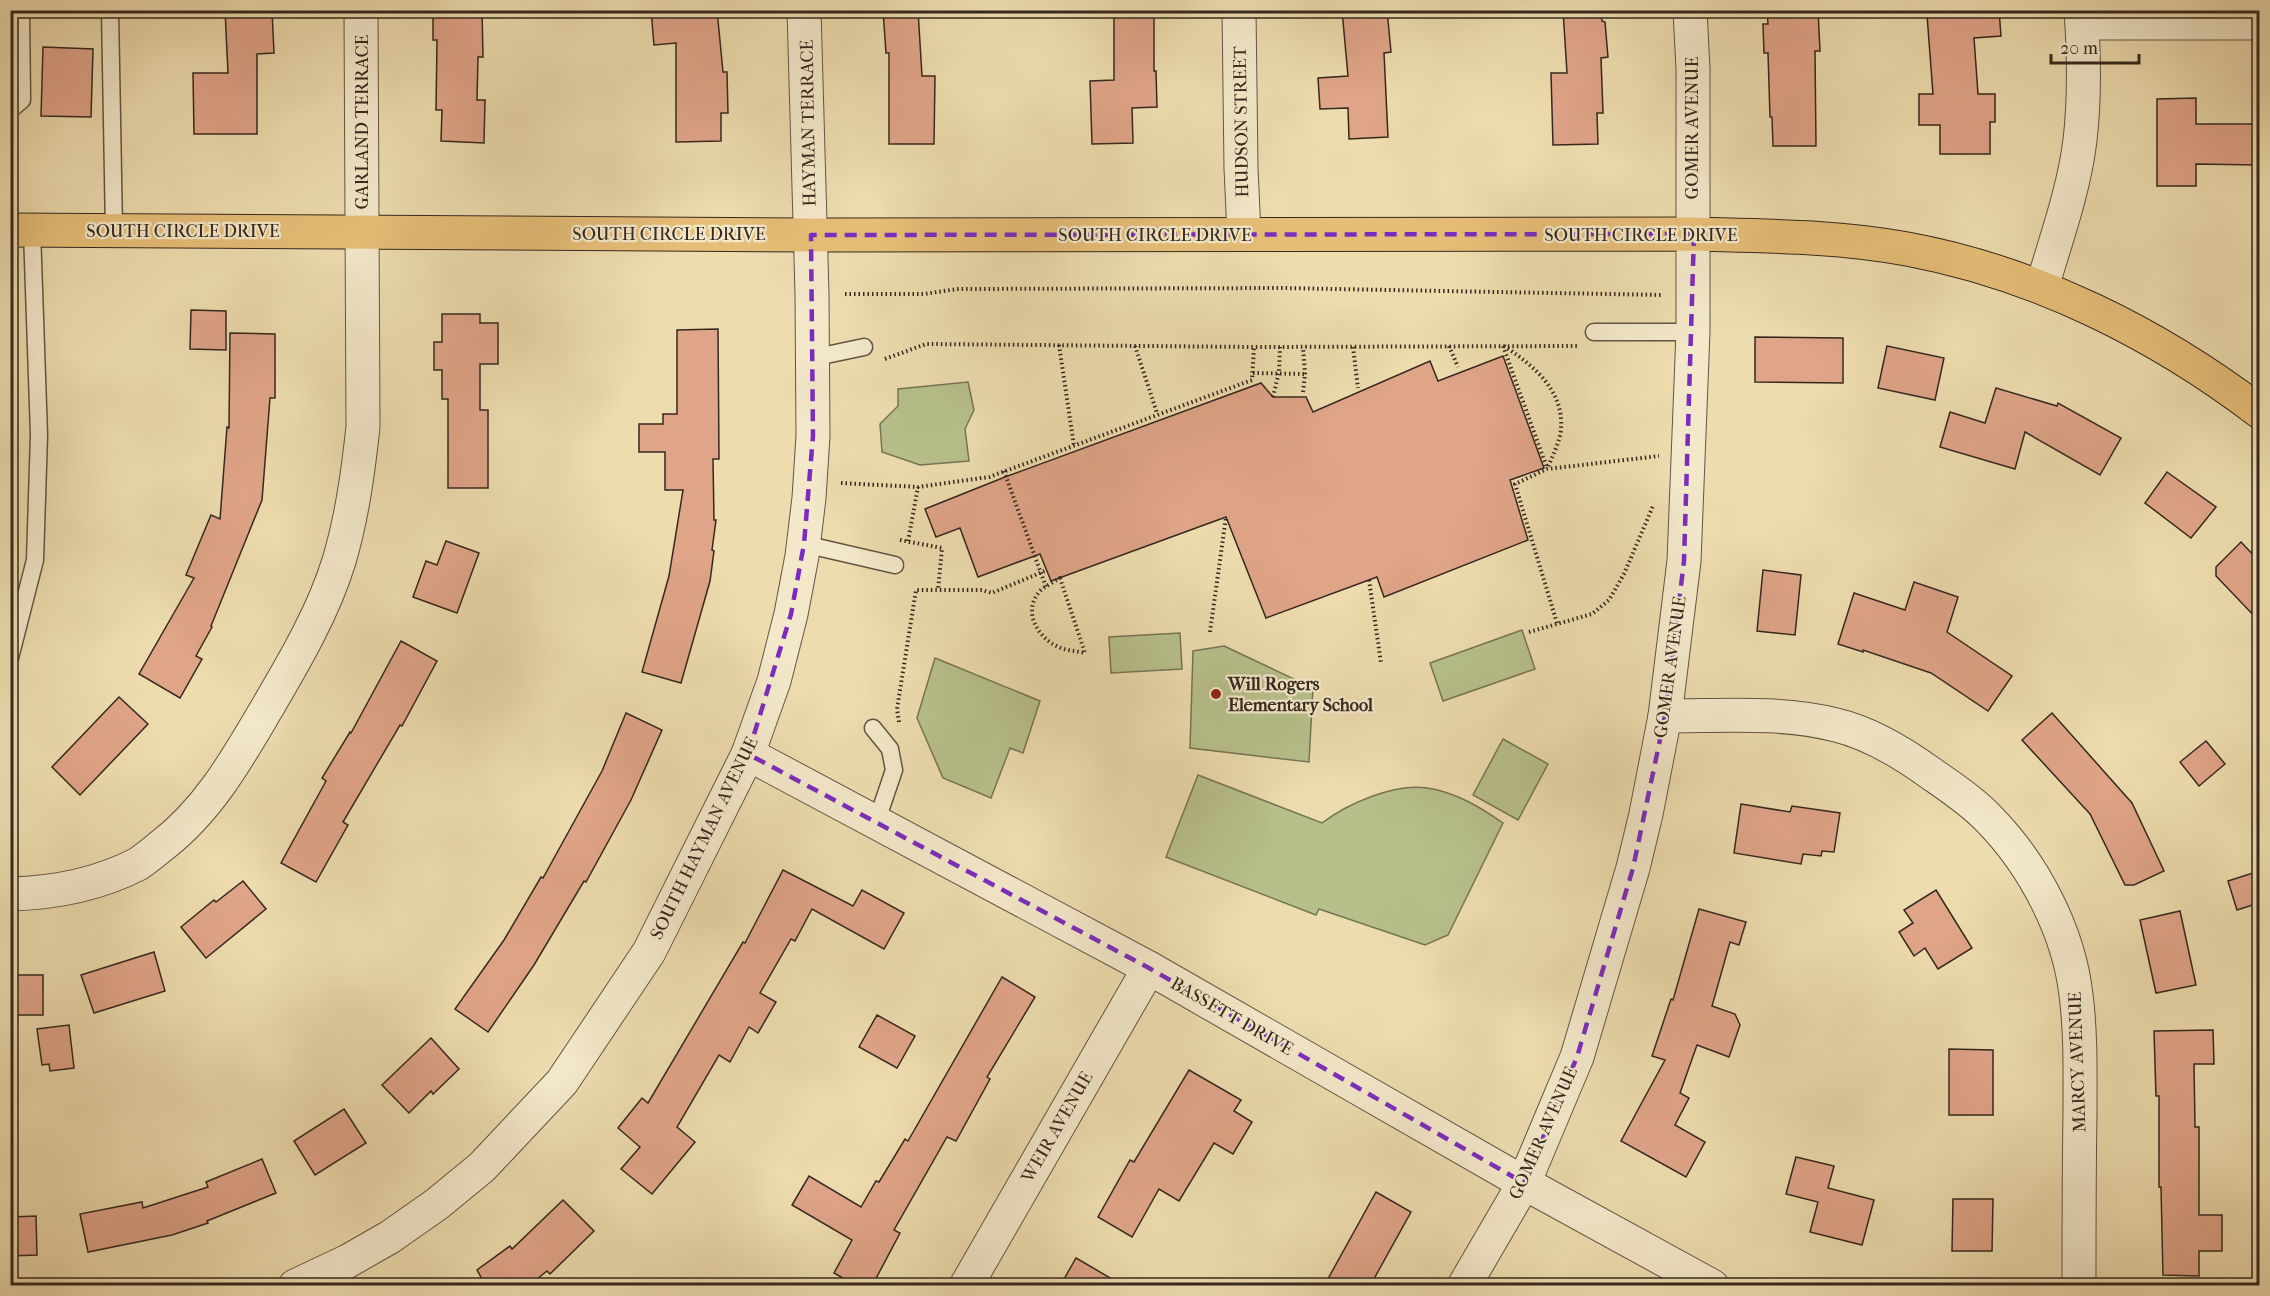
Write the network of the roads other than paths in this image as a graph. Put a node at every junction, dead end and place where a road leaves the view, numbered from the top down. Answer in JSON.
{"nodes":[{"id":1,"x":21,"y":10,"type":"edge"},
{"id":2,"x":110,"y":10,"type":"edge"},
{"id":3,"x":361,"y":10,"type":"edge"},
{"id":4,"x":804,"y":10,"type":"edge"},
{"id":5,"x":1239,"y":10,"type":"edge"},
{"id":6,"x":1690,"y":10,"type":"edge"},
{"id":7,"x":2082,"y":17,"type":"edge"},
{"id":8,"x":2259,"y":23,"type":"edge"},
{"id":9,"x":10,"y":110,"type":"edge"},
{"id":10,"x":21,"y":230,"type":"edge"},
{"id":11,"x":114,"y":231,"type":"junction"},
{"id":12,"x":363,"y":232,"type":"junction"},
{"id":13,"x":1244,"y":234,"type":"junction"},
{"id":14,"x":1694,"y":234,"type":"junction"},
{"id":15,"x":811,"y":235,"type":"junction"},
{"id":16,"x":2042,"y":287,"type":"junction"},
{"id":17,"x":1594,"y":332,"type":"dead end"},
{"id":18,"x":1693,"y":332,"type":"junction"},
{"id":19,"x":864,"y":346,"type":"dead end"},
{"id":20,"x":812,"y":358,"type":"junction"},
{"id":21,"x":2259,"y":412,"type":"edge"},
{"id":22,"x":804,"y":544,"type":"junction"},
{"id":23,"x":895,"y":565,"type":"dead end"},
{"id":24,"x":10,"y":658,"type":"edge"},
{"id":25,"x":1665,"y":716,"type":"junction"},
{"id":26,"x":873,"y":728,"type":"dead end"},
{"id":27,"x":748,"y":754,"type":"junction"},
{"id":28,"x":876,"y":823,"type":"junction"},
{"id":29,"x":10,"y":894,"type":"edge"},
{"id":30,"x":1149,"y":968,"type":"junction"},
{"id":31,"x":1524,"y":1183,"type":"junction"},
{"id":32,"x":295,"y":1286,"type":"edge"},
{"id":33,"x":966,"y":1286,"type":"edge"},
{"id":34,"x":1464,"y":1286,"type":"edge"},
{"id":35,"x":1712,"y":1286,"type":"edge"},
{"id":36,"x":2079,"y":1286,"type":"edge"}],
"edges":[{"from":1,"to":9,"type":"lane"},
{"from":2,"to":11,"type":"lane"},
{"from":3,"to":12,"type":"street","name":"GARLAND TERRACE"},
{"from":4,"to":15,"type":"street","name":"HAYMAN TERRACE"},
{"from":5,"to":13,"type":"street","name":"HUDSON STREET"},
{"from":6,"to":14,"type":"street","name":"GOMER AVENUE"},
{"from":7,"to":8,"type":"street"},
{"from":7,"to":16,"type":"street"},
{"from":10,"to":11,"type":"main road","name":"SOUTH CIRCLE DRIVE"},
{"from":10,"to":24,"type":"lane"},
{"from":11,"to":12,"type":"main road","name":"SOUTH CIRCLE DRIVE"},
{"from":12,"to":15,"type":"main road","name":"SOUTH CIRCLE DRIVE"},
{"from":12,"to":29,"type":"street","name":"GARLAND TERRACE"},
{"from":13,"to":14,"type":"main road","name":"SOUTH CIRCLE DRIVE"},
{"from":13,"to":15,"type":"main road","name":"SOUTH CIRCLE DRIVE"},
{"from":14,"to":16,"type":"main road","name":"SOUTH CIRCLE DRIVE"},
{"from":14,"to":18,"type":"street","name":"GOMER AVENUE"},
{"from":15,"to":20,"type":"street","name":"SOUTH HAYMAN AVENUE"},
{"from":16,"to":21,"type":"main road","name":"SOUTH CIRCLE DRIVE"},
{"from":17,"to":18,"type":"lane"},
{"from":18,"to":25,"type":"street","name":"GOMER AVENUE"},
{"from":19,"to":20,"type":"lane"},
{"from":20,"to":22,"type":"street","name":"SOUTH HAYMAN AVENUE"},
{"from":22,"to":23,"type":"lane"},
{"from":22,"to":27,"type":"street","name":"SOUTH HAYMAN AVENUE"},
{"from":25,"to":31,"type":"street","name":"GOMER AVENUE"},
{"from":25,"to":36,"type":"street","name":"MARCY AVENUE"},
{"from":26,"to":28,"type":"lane"},
{"from":27,"to":28,"type":"street","name":"BASSETT DRIVE"},
{"from":27,"to":32,"type":"street","name":"SOUTH HAYMAN AVENUE"},
{"from":28,"to":30,"type":"street","name":"BASSETT DRIVE"},
{"from":30,"to":31,"type":"street","name":"BASSETT DRIVE"},
{"from":30,"to":33,"type":"street","name":"WEIR AVENUE"},
{"from":31,"to":34,"type":"street","name":"GOMER AVENUE"},
{"from":31,"to":35,"type":"street","name":"BASSETT DRIVE"}]}
